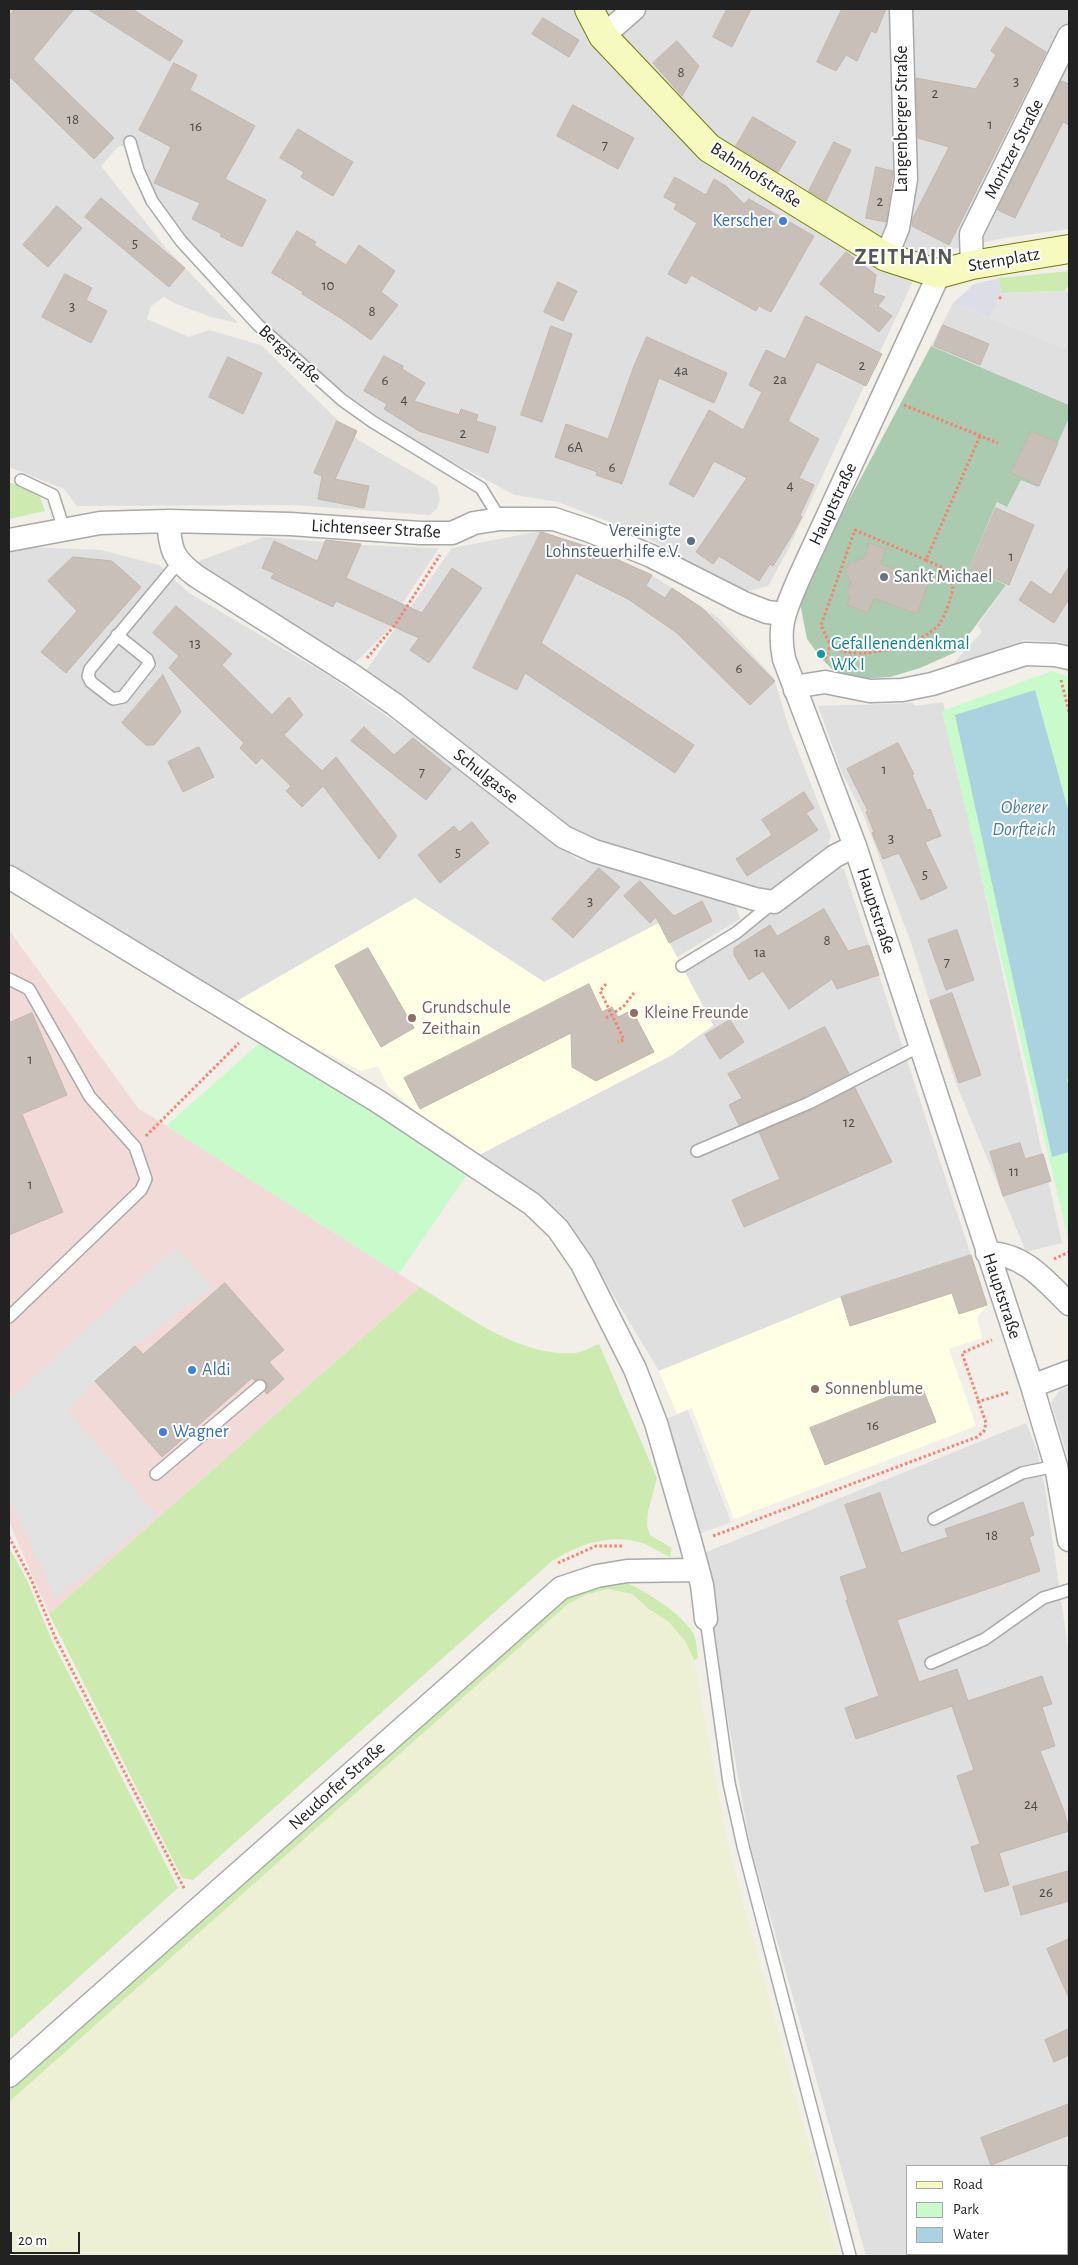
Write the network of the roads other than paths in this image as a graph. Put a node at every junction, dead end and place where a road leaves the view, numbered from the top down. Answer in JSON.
{"nodes":[{"id":1,"x":589,"y":9,"type":"edge"},
{"id":2,"x":634,"y":9,"type":"edge"},
{"id":3,"x":901,"y":9,"type":"edge"},
{"id":4,"x":603,"y":36,"type":"junction"},
{"id":5,"x":1069,"y":36,"type":"edge"},
{"id":6,"x":130,"y":142,"type":"dead end"},
{"id":7,"x":1069,"y":249,"type":"edge"},
{"id":8,"x":886,"y":257,"type":"junction"},
{"id":9,"x":972,"y":264,"type":"junction"},
{"id":10,"x":938,"y":274,"type":"junction"},
{"id":11,"x":21,"y":480,"type":"dead end"},
{"id":12,"x":500,"y":519,"type":"junction"},
{"id":13,"x":168,"y":521,"type":"junction"},
{"id":14,"x":64,"y":529,"type":"junction"},
{"id":15,"x":9,"y":540,"type":"edge"},
{"id":16,"x":178,"y":563,"type":"junction"},
{"id":17,"x":784,"y":614,"type":"junction"},
{"id":18,"x":117,"y":635,"type":"junction"},
{"id":19,"x":1062,"y":657,"type":"edge"},
{"id":20,"x":795,"y":690,"type":"junction"},
{"id":21,"x":855,"y":846,"type":"junction"},
{"id":22,"x":9,"y":877,"type":"edge"},
{"id":23,"x":774,"y":902,"type":"junction"},
{"id":24,"x":682,"y":966,"type":"dead end"},
{"id":25,"x":9,"y":979,"type":"edge"},
{"id":26,"x":920,"y":1046,"type":"junction"},
{"id":27,"x":696,"y":1151,"type":"dead end"},
{"id":28,"x":987,"y":1253,"type":"junction"},
{"id":29,"x":1069,"y":1304,"type":"edge"},
{"id":30,"x":9,"y":1317,"type":"edge"},
{"id":31,"x":1069,"y":1372,"type":"edge"},
{"id":32,"x":260,"y":1386,"type":"dead end"},
{"id":33,"x":1032,"y":1386,"type":"junction"},
{"id":34,"x":1056,"y":1466,"type":"junction"},
{"id":35,"x":156,"y":1474,"type":"dead end"},
{"id":36,"x":934,"y":1519,"type":"dead end"},
{"id":37,"x":1069,"y":1540,"type":"edge"},
{"id":38,"x":698,"y":1570,"type":"junction"},
{"id":39,"x":1069,"y":1590,"type":"edge"},
{"id":40,"x":706,"y":1618,"type":"joint"},
{"id":41,"x":930,"y":1662,"type":"dead end"},
{"id":42,"x":9,"y":2076,"type":"edge"},
{"id":43,"x":850,"y":2256,"type":"edge"}],
"edges":[{"from":1,"to":4,"type":"street","name":"Bahnhofstraße"},
{"from":2,"to":4,"type":"street"},
{"from":3,"to":8,"type":"street","name":"Langenberger Straße"},
{"from":4,"to":8,"type":"street","name":"Bahnhofstraße"},
{"from":5,"to":9,"type":"street","name":"Moritzer Straße"},
{"from":6,"to":12,"type":"lane","name":"Bergstraße"},
{"from":7,"to":9,"type":"street","name":"Sternplatz"},
{"from":8,"to":10,"type":"street","name":"Bahnhofstraße"},
{"from":9,"to":10,"type":"street","name":"Sternplatz"},
{"from":10,"to":17,"type":"street","name":"Hauptstraße"},
{"from":11,"to":14,"type":"lane"},
{"from":12,"to":13,"type":"street","name":"Lichtenseer Straße"},
{"from":12,"to":17,"type":"street","name":"Lichtenseer Straße"},
{"from":13,"to":14,"type":"street","name":"Lichtenseer Straße"},
{"from":13,"to":16,"type":"street"},
{"from":14,"to":15,"type":"street","name":"Lichtenseer Straße"},
{"from":16,"to":18,"type":"lane"},
{"from":16,"to":23,"type":"street","name":"Schulgasse"},
{"from":17,"to":20,"type":"street","name":"Hauptstraße"},
{"from":18,"to":18,"type":"lane"},
{"from":19,"to":20,"type":"street"},
{"from":20,"to":21,"type":"street","name":"Hauptstraße"},
{"from":21,"to":23,"type":"street"},
{"from":21,"to":26,"type":"street","name":"Hauptstraße"},
{"from":22,"to":38,"type":"street"},
{"from":23,"to":24,"type":"lane"},
{"from":25,"to":30,"type":"lane"},
{"from":26,"to":27,"type":"lane"},
{"from":26,"to":28,"type":"street","name":"Hauptstraße"},
{"from":28,"to":29,"type":"street"},
{"from":28,"to":33,"type":"street","name":"Hauptstraße"},
{"from":31,"to":33,"type":"street"},
{"from":32,"to":35,"type":"lane"},
{"from":33,"to":34,"type":"street","name":"Hauptstraße"},
{"from":34,"to":36,"type":"lane"},
{"from":34,"to":37,"type":"street","name":"Hauptstraße"},
{"from":38,"to":40,"type":"street"},
{"from":38,"to":42,"type":"street","name":"Neudorfer Straße"},
{"from":39,"to":41,"type":"lane"},
{"from":40,"to":43,"type":"lane"}]}
